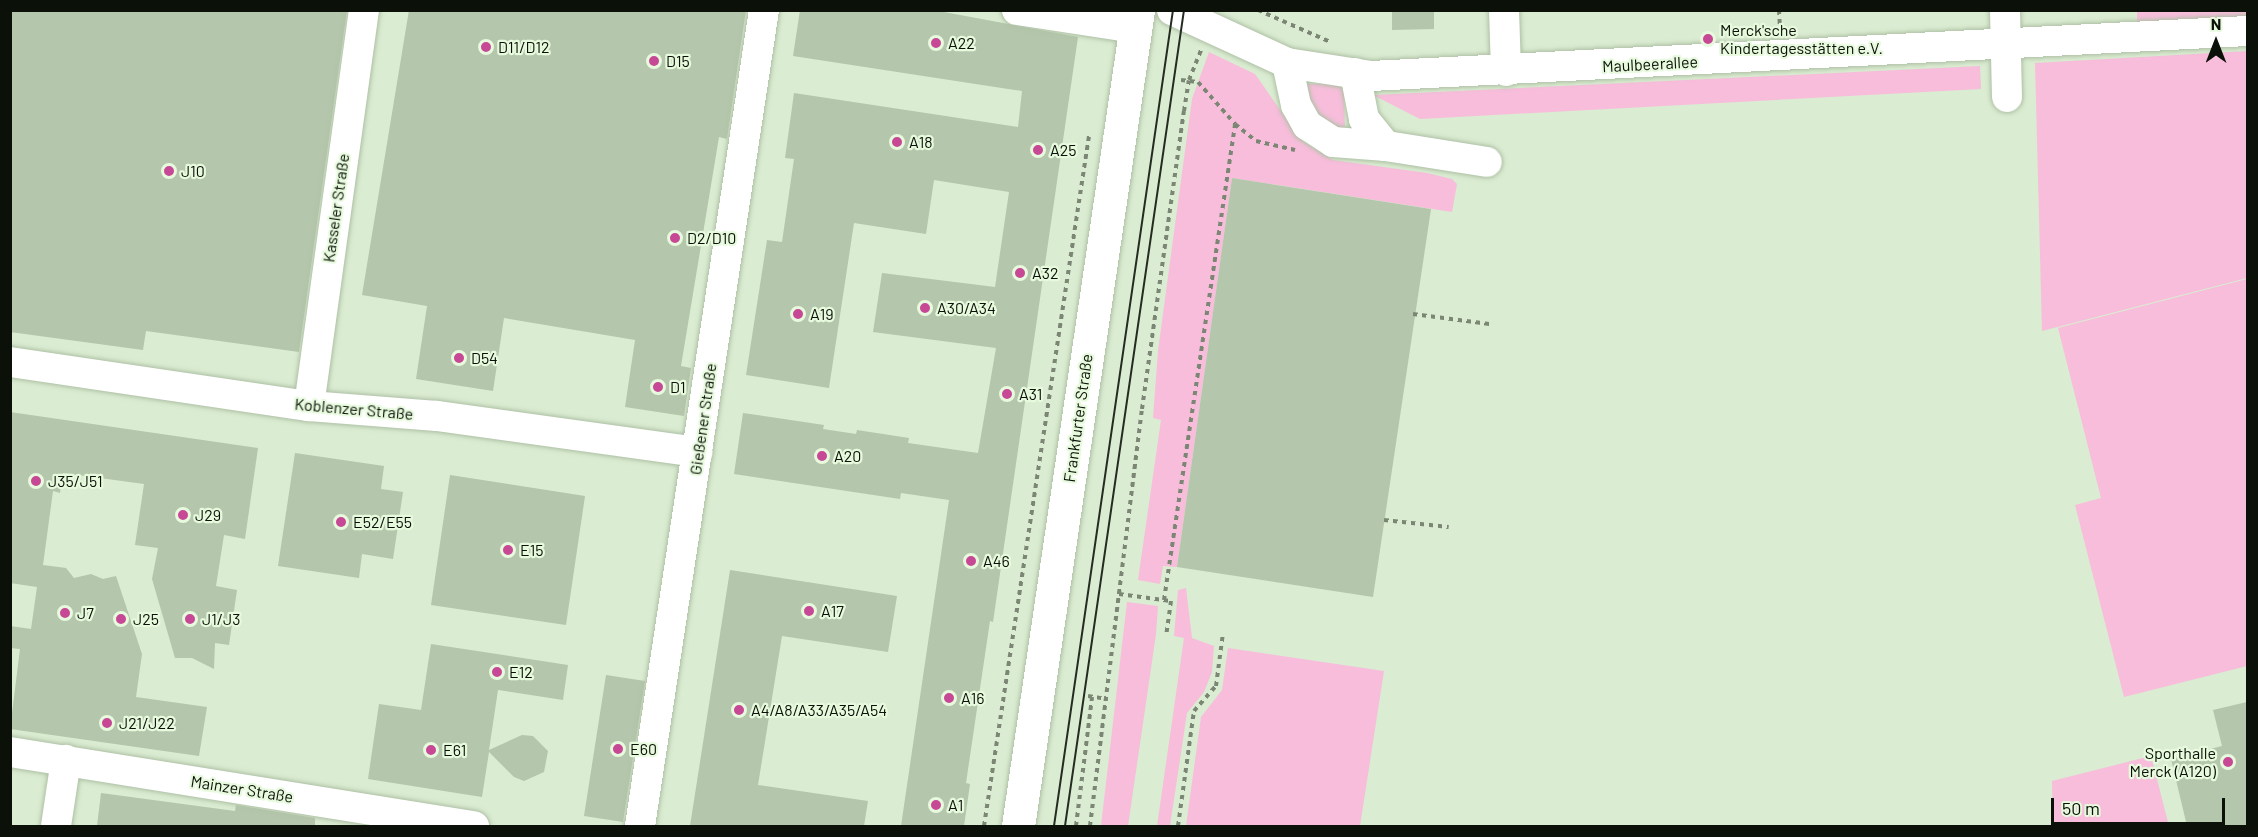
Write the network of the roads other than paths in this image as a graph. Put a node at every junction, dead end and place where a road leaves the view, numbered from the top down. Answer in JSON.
{"nodes":[{"id":1,"x":364,"y":10,"type":"edge"},
{"id":2,"x":764,"y":10,"type":"edge"},
{"id":3,"x":1017,"y":10,"type":"edge"},
{"id":4,"x":1172,"y":10,"type":"edge"},
{"id":5,"x":1504,"y":10,"type":"edge"},
{"id":6,"x":2005,"y":10,"type":"edge"},
{"id":7,"x":1137,"y":19,"type":"edge"},
{"id":8,"x":2247,"y":31,"type":"edge"},
{"id":9,"x":2006,"y":46,"type":"junction"},
{"id":10,"x":1287,"y":63,"type":"junction"},
{"id":11,"x":1506,"y":71,"type":"junction"},
{"id":12,"x":1355,"y":74,"type":"junction"},
{"id":13,"x":2007,"y":98,"type":"dead end"},
{"id":14,"x":1386,"y":146,"type":"junction"},
{"id":15,"x":1487,"y":162,"type":"dead end"},
{"id":16,"x":10,"y":363,"type":"edge"},
{"id":17,"x":309,"y":406,"type":"junction"},
{"id":18,"x":698,"y":452,"type":"junction"},
{"id":19,"x":10,"y":752,"type":"edge"},
{"id":20,"x":66,"y":760,"type":"junction"},
{"id":21,"x":56,"y":826,"type":"edge"},
{"id":22,"x":474,"y":826,"type":"edge"},
{"id":23,"x":640,"y":826,"type":"edge"},
{"id":24,"x":1018,"y":826,"type":"edge"}],
"edges":[{"from":1,"to":17,"type":"street","name":"Kasseler Straße"},
{"from":2,"to":18,"type":"street","name":"Gießener Straße"},
{"from":3,"to":7,"type":"street"},
{"from":4,"to":10,"type":"street","name":"Maulbeerallee"},
{"from":5,"to":11,"type":"street"},
{"from":6,"to":9,"type":"street"},
{"from":7,"to":24,"type":"main road","name":"Frankfurter Straße"},
{"from":8,"to":9,"type":"street","name":"Maulbeerallee"},
{"from":9,"to":11,"type":"street","name":"Maulbeerallee"},
{"from":9,"to":13,"type":"street"},
{"from":10,"to":12,"type":"street","name":"Maulbeerallee"},
{"from":10,"to":14,"type":"street"},
{"from":11,"to":12,"type":"street","name":"Maulbeerallee"},
{"from":12,"to":14,"type":"street"},
{"from":14,"to":15,"type":"street"},
{"from":16,"to":17,"type":"street","name":"Koblenzer Straße"},
{"from":17,"to":18,"type":"street","name":"Koblenzer Straße"},
{"from":18,"to":23,"type":"street","name":"Gießener Straße"},
{"from":19,"to":20,"type":"street","name":"Mainzer Straße"},
{"from":20,"to":21,"type":"street"},
{"from":20,"to":22,"type":"street","name":"Mainzer Straße"}]}
